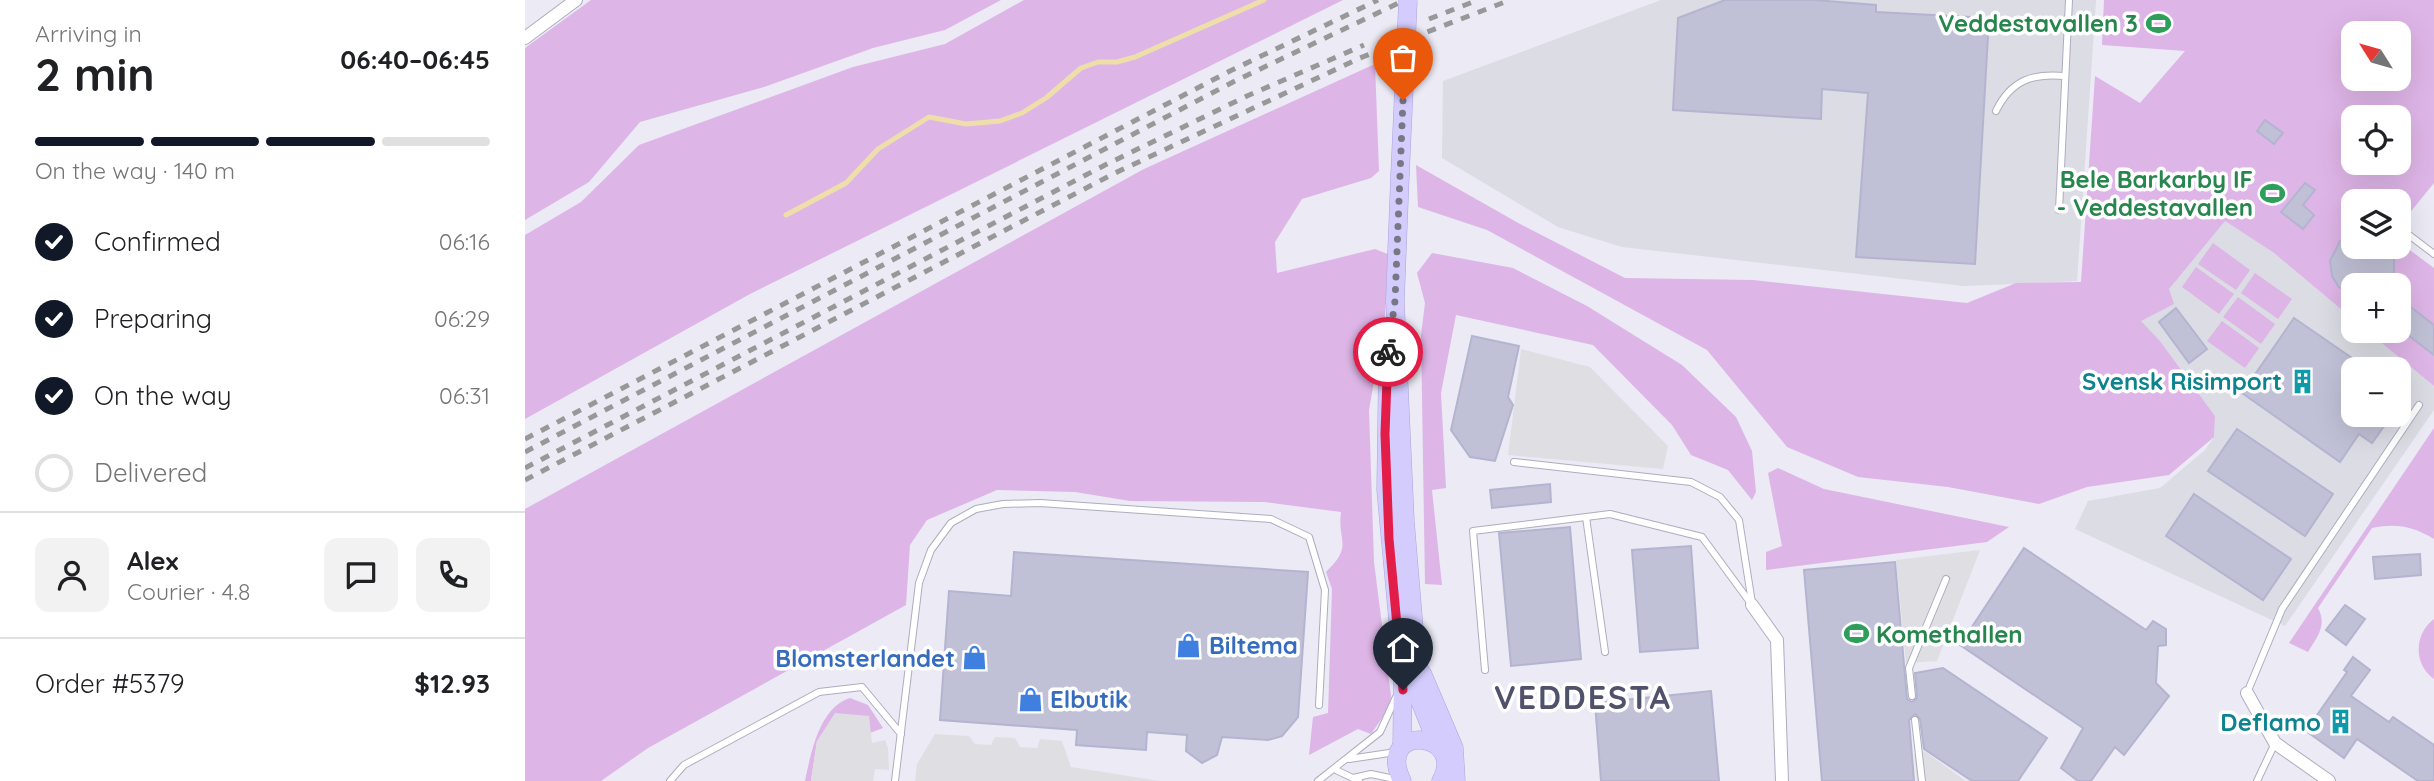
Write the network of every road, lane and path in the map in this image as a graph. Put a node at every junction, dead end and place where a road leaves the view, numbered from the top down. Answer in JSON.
{"nodes":[{"id":1,"x":576,"y":0,"type":"edge"},
{"id":2,"x":1408,"y":0,"type":"edge"},
{"id":3,"x":2069,"y":0,"type":"edge"},
{"id":4,"x":525,"y":38,"type":"edge"},
{"id":5,"x":2065,"y":76,"type":"junction"},
{"id":6,"x":1996,"y":111,"type":"dead end"},
{"id":7,"x":2059,"y":210,"type":"dead end"},
{"id":8,"x":2411,"y":237,"type":"edge"},
{"id":9,"x":2434,"y":254,"type":"edge"},
{"id":10,"x":1395,"y":301,"type":"junction"},
{"id":11,"x":2419,"y":405,"type":"dead end"},
{"id":12,"x":1514,"y":462,"type":"dead end"},
{"id":13,"x":1586,"y":517,"type":"junction"},
{"id":14,"x":1946,"y":579,"type":"dead end"},
{"id":15,"x":1752,"y":605,"type":"junction"},
{"id":16,"x":1605,"y":652,"type":"dead end"},
{"id":17,"x":1418,"y":664,"type":"junction"},
{"id":18,"x":1485,"y":670,"type":"dead end"},
{"id":19,"x":1403,"y":675,"type":"junction"},
{"id":20,"x":2247,"y":693,"type":"joint"},
{"id":21,"x":1912,"y":696,"type":"dead end"},
{"id":22,"x":1319,"y":705,"type":"dead end"},
{"id":23,"x":1915,"y":720,"type":"dead end"},
{"id":24,"x":901,"y":734,"type":"junction"},
{"id":25,"x":2275,"y":743,"type":"junction"},
{"id":26,"x":1438,"y":746,"type":"junction"},
{"id":27,"x":1401,"y":749,"type":"junction"},
{"id":28,"x":1349,"y":760,"type":"junction"},
{"id":29,"x":1335,"y":770,"type":"junction"},
{"id":30,"x":1356,"y":779,"type":"edge"},
{"id":31,"x":670,"y":781,"type":"edge"},
{"id":32,"x":895,"y":781,"type":"edge"},
{"id":33,"x":1318,"y":781,"type":"edge"},
{"id":34,"x":1401,"y":781,"type":"edge"},
{"id":35,"x":1441,"y":781,"type":"edge"},
{"id":36,"x":1456,"y":781,"type":"edge"},
{"id":37,"x":1782,"y":781,"type":"edge"},
{"id":38,"x":1922,"y":781,"type":"edge"},
{"id":39,"x":2257,"y":781,"type":"edge"},
{"id":40,"x":2329,"y":781,"type":"edge"}],
"edges":[{"from":1,"to":4,"type":"street"},
{"from":2,"to":10,"type":"main road","bridge":true},
{"from":3,"to":5,"type":"lane"},
{"from":5,"to":6,"type":"lane"},
{"from":5,"to":7,"type":"lane"},
{"from":8,"to":9,"type":"lane"},
{"from":10,"to":17,"type":"main road"},
{"from":10,"to":19,"type":"main road"},
{"from":11,"to":20,"type":"lane"},
{"from":12,"to":15,"type":"lane"},
{"from":13,"to":15,"type":"lane"},
{"from":13,"to":16,"type":"lane"},
{"from":13,"to":18,"type":"lane"},
{"from":14,"to":21,"type":"lane"},
{"from":15,"to":37,"type":"street"},
{"from":17,"to":26,"type":"main road"},
{"from":17,"to":36,"type":"main road"},
{"from":19,"to":27,"type":"main road"},
{"from":19,"to":28,"type":"lane"},
{"from":20,"to":25,"type":"street"},
{"from":22,"to":24,"type":"lane"},
{"from":23,"to":38,"type":"lane"},
{"from":24,"to":31,"type":"lane"},
{"from":24,"to":32,"type":"lane"},
{"from":25,"to":39,"type":"lane"},
{"from":25,"to":40,"type":"street"},
{"from":26,"to":27,"type":"main road"},
{"from":26,"to":35,"type":"main road"},
{"from":27,"to":28,"type":"lane"},
{"from":27,"to":34,"type":"main road"},
{"from":28,"to":29,"type":"lane"},
{"from":29,"to":30,"type":"lane"},
{"from":29,"to":33,"type":"lane"},
{"from":30,"to":34,"type":"lane"}]}
